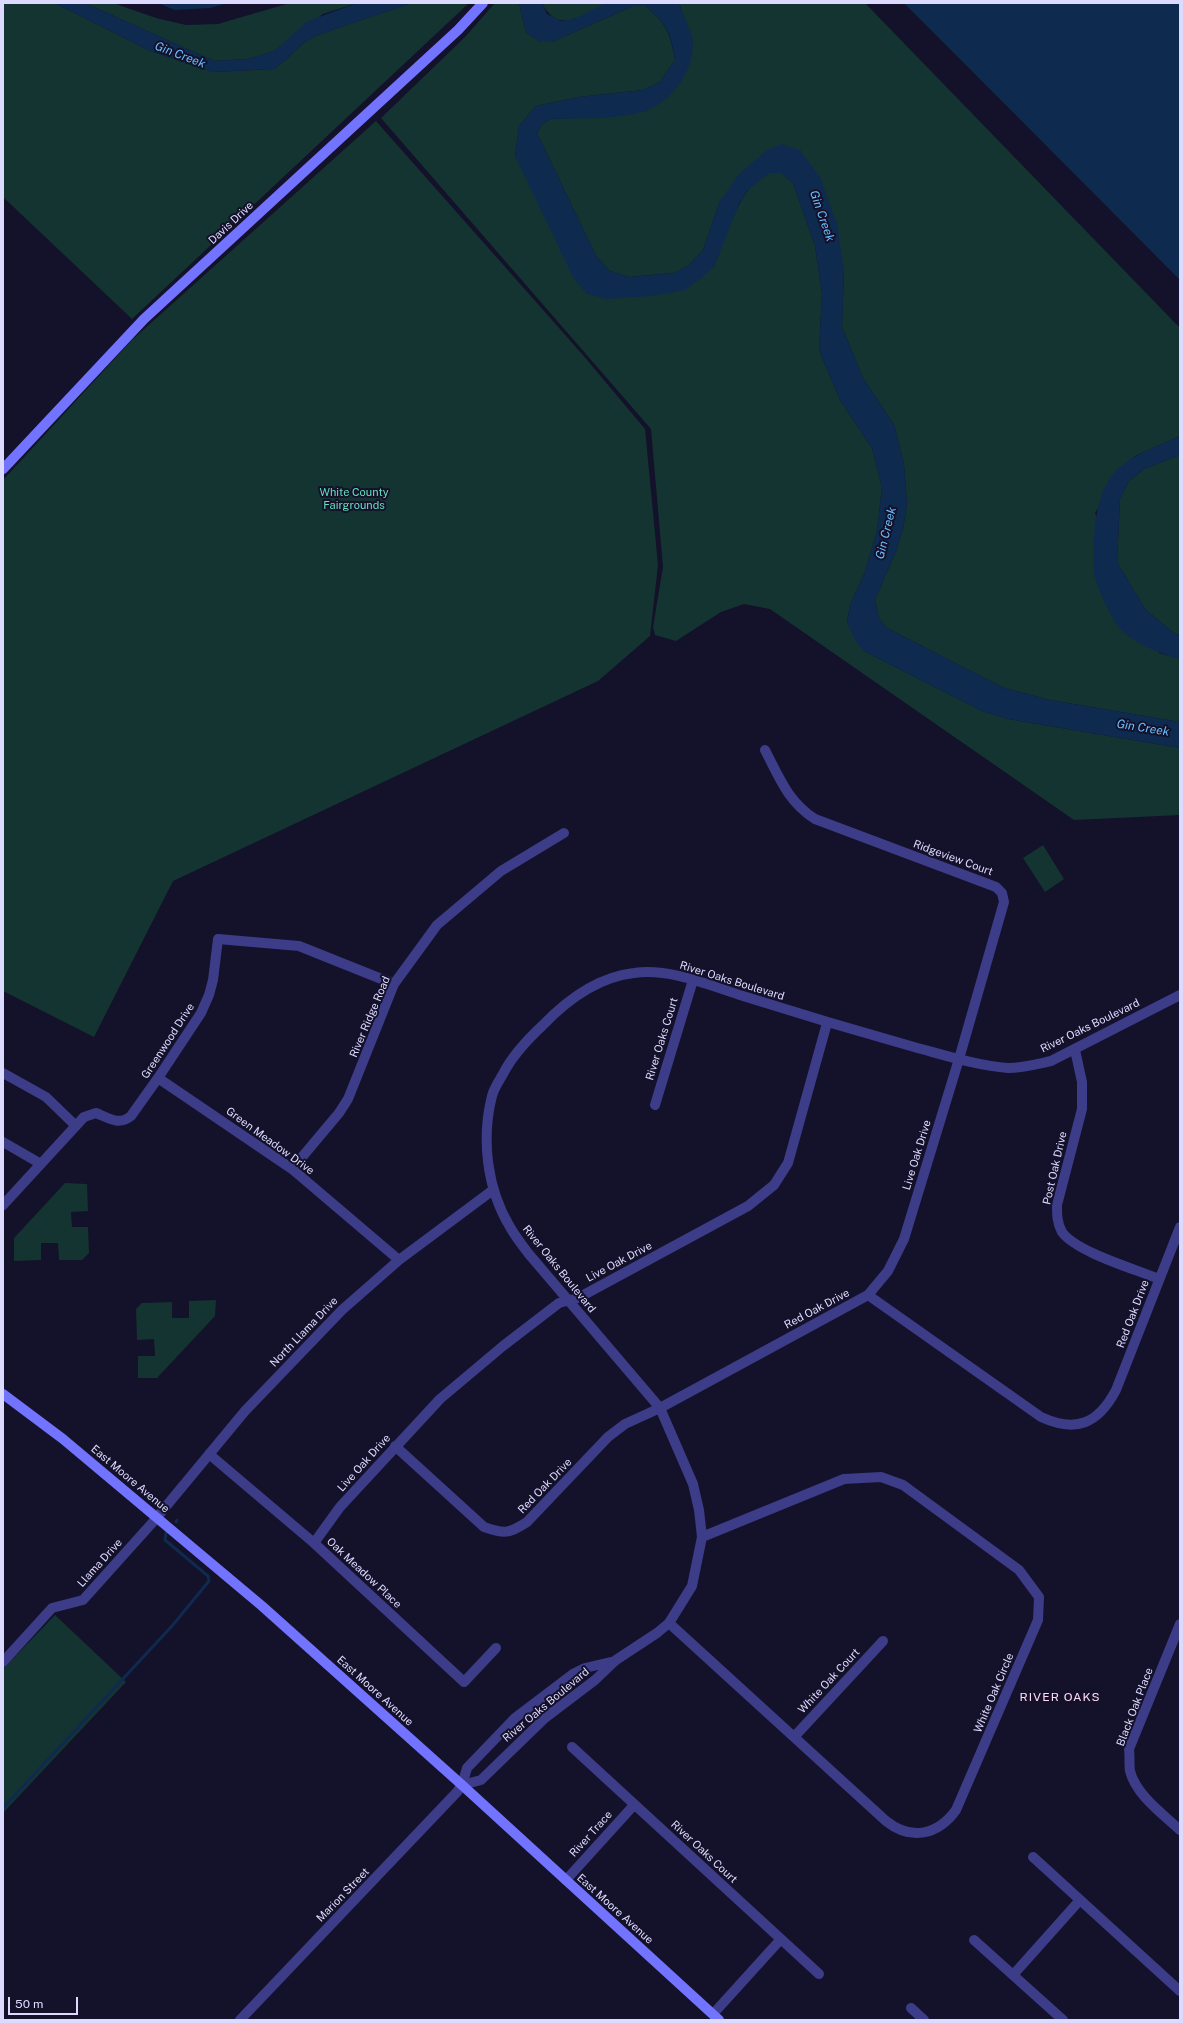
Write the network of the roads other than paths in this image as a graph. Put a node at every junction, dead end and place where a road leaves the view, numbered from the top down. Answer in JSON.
{"nodes":[{"id":1,"x":483,"y":3,"type":"edge"},
{"id":2,"x":3,"y":469,"type":"edge"},
{"id":3,"x":765,"y":750,"type":"dead end"},
{"id":4,"x":564,"y":833,"type":"dead end"},
{"id":5,"x":693,"y":980,"type":"junction"},
{"id":6,"x":394,"y":984,"type":"junction"},
{"id":7,"x":1180,"y":995,"type":"edge"},
{"id":8,"x":827,"y":1023,"type":"junction"},
{"id":9,"x":1075,"y":1050,"type":"junction"},
{"id":10,"x":959,"y":1059,"type":"junction"},
{"id":11,"x":3,"y":1073,"type":"edge"},
{"id":12,"x":158,"y":1078,"type":"junction"},
{"id":13,"x":655,"y":1105,"type":"dead end"},
{"id":14,"x":76,"y":1126,"type":"junction"},
{"id":15,"x":3,"y":1142,"type":"edge"},
{"id":16,"x":40,"y":1164,"type":"junction"},
{"id":17,"x":292,"y":1169,"type":"junction"},
{"id":18,"x":493,"y":1190,"type":"junction"},
{"id":19,"x":3,"y":1205,"type":"edge"},
{"id":20,"x":1180,"y":1227,"type":"edge"},
{"id":21,"x":399,"y":1260,"type":"junction"},
{"id":22,"x":1159,"y":1279,"type":"junction"},
{"id":23,"x":868,"y":1295,"type":"junction"},
{"id":24,"x":568,"y":1300,"type":"junction"},
{"id":25,"x":3,"y":1394,"type":"edge"},
{"id":26,"x":660,"y":1408,"type":"junction"},
{"id":27,"x":395,"y":1446,"type":"junction"},
{"id":28,"x":209,"y":1454,"type":"junction"},
{"id":29,"x":157,"y":1517,"type":"junction"},
{"id":30,"x":702,"y":1537,"type":"junction"},
{"id":31,"x":314,"y":1543,"type":"junction"},
{"id":32,"x":669,"y":1623,"type":"junction"},
{"id":33,"x":1180,"y":1624,"type":"edge"},
{"id":34,"x":883,"y":1641,"type":"dead end"},
{"id":35,"x":496,"y":1648,"type":"dead end"},
{"id":36,"x":616,"y":1660,"type":"junction"},
{"id":37,"x":3,"y":1662,"type":"edge"},
{"id":38,"x":794,"y":1737,"type":"junction"},
{"id":39,"x":572,"y":1747,"type":"dead end"},
{"id":40,"x":462,"y":1785,"type":"junction"},
{"id":41,"x":634,"y":1805,"type":"junction"},
{"id":42,"x":1180,"y":1830,"type":"edge"},
{"id":43,"x":1033,"y":1857,"type":"dead end"},
{"id":44,"x":566,"y":1880,"type":"junction"},
{"id":45,"x":1080,"y":1900,"type":"junction"},
{"id":46,"x":781,"y":1939,"type":"junction"},
{"id":47,"x":974,"y":1940,"type":"dead end"},
{"id":48,"x":819,"y":1974,"type":"dead end"},
{"id":49,"x":1013,"y":1975,"type":"junction"},
{"id":50,"x":1180,"y":1991,"type":"edge"},
{"id":51,"x":911,"y":2008,"type":"dead end"},
{"id":52,"x":716,"y":2017,"type":"edge"},
{"id":53,"x":240,"y":2020,"type":"edge"},
{"id":54,"x":924,"y":2020,"type":"edge"},
{"id":55,"x":1063,"y":2020,"type":"edge"}],
"edges":[{"from":1,"to":2,"type":"street","name":"Davis Drive"},
{"from":3,"to":10,"type":"street","name":"Ridgeview Court"},
{"from":4,"to":6,"type":"street","name":"River Ridge Road"},
{"from":5,"to":8,"type":"street","name":"River Oaks Boulevard"},
{"from":5,"to":13,"type":"street","name":"River Oaks Court"},
{"from":5,"to":18,"type":"street","name":"River Oaks Boulevard"},
{"from":6,"to":12,"type":"street","name":"Greenwood Drive"},
{"from":6,"to":17,"type":"street","name":"River Ridge Road"},
{"from":7,"to":9,"type":"street","name":"River Oaks Boulevard"},
{"from":8,"to":10,"type":"street","name":"River Oaks Boulevard"},
{"from":8,"to":24,"type":"street","name":"Live Oak Drive"},
{"from":9,"to":10,"type":"street","name":"River Oaks Boulevard"},
{"from":9,"to":22,"type":"street","name":"Post Oak Drive"},
{"from":10,"to":23,"type":"street","name":"Live Oak Drive"},
{"from":11,"to":14,"type":"street"},
{"from":12,"to":14,"type":"street","name":"Greenwood Drive"},
{"from":12,"to":17,"type":"street","name":"Green Meadow Drive"},
{"from":14,"to":16,"type":"street","name":"Greenwood Drive"},
{"from":15,"to":16,"type":"street"},
{"from":16,"to":19,"type":"street","name":"Greenwood Drive"},
{"from":17,"to":21,"type":"street","name":"Green Meadow Drive"},
{"from":18,"to":21,"type":"street","name":"North Llama Drive"},
{"from":18,"to":24,"type":"street","name":"River Oaks Boulevard"},
{"from":20,"to":22,"type":"street","name":"Red Oak Drive"},
{"from":21,"to":28,"type":"street","name":"North Llama Drive"},
{"from":22,"to":23,"type":"street","name":"Red Oak Drive"},
{"from":23,"to":26,"type":"street","name":"Red Oak Drive"},
{"from":24,"to":26,"type":"street","name":"River Oaks Boulevard"},
{"from":24,"to":27,"type":"street","name":"Live Oak Drive"},
{"from":25,"to":29,"type":"street","name":"East Moore Avenue"},
{"from":26,"to":27,"type":"street","name":"Red Oak Drive"},
{"from":26,"to":30,"type":"street","name":"River Oaks Boulevard"},
{"from":27,"to":31,"type":"street","name":"Live Oak Drive"},
{"from":28,"to":29,"type":"street","name":"North Llama Drive"},
{"from":28,"to":31,"type":"street","name":"Oak Meadow Place"},
{"from":29,"to":37,"type":"street","name":"Llama Drive"},
{"from":29,"to":40,"type":"street","name":"East Moore Avenue"},
{"from":30,"to":32,"type":"street","name":"River Oaks Boulevard"},
{"from":30,"to":38,"type":"street","name":"White Oak Circle"},
{"from":31,"to":35,"type":"street","name":"Oak Meadow Place"},
{"from":32,"to":36,"type":"street","name":"River Oaks Boulevard"},
{"from":32,"to":38,"type":"street","name":"White Oak Circle"},
{"from":33,"to":42,"type":"street","name":"Black Oak Place"},
{"from":34,"to":38,"type":"street","name":"White Oak Court"},
{"from":36,"to":40,"type":"street","name":"River Oaks Boulevard"},
{"from":36,"to":40,"type":"street","name":"River Oaks Boulevard"},
{"from":39,"to":41,"type":"street","name":"River Oaks Court"},
{"from":40,"to":44,"type":"street","name":"East Moore Avenue"},
{"from":40,"to":53,"type":"street","name":"Marion Street"},
{"from":41,"to":44,"type":"street","name":"River Trace"},
{"from":41,"to":46,"type":"street","name":"River Oaks Court"},
{"from":43,"to":45,"type":"street"},
{"from":44,"to":52,"type":"street","name":"East Moore Avenue"},
{"from":45,"to":49,"type":"street"},
{"from":45,"to":50,"type":"street"},
{"from":46,"to":48,"type":"street","name":"River Oaks Court"},
{"from":46,"to":52,"type":"street"},
{"from":47,"to":49,"type":"street"},
{"from":49,"to":55,"type":"street"},
{"from":51,"to":54,"type":"street"}]}
